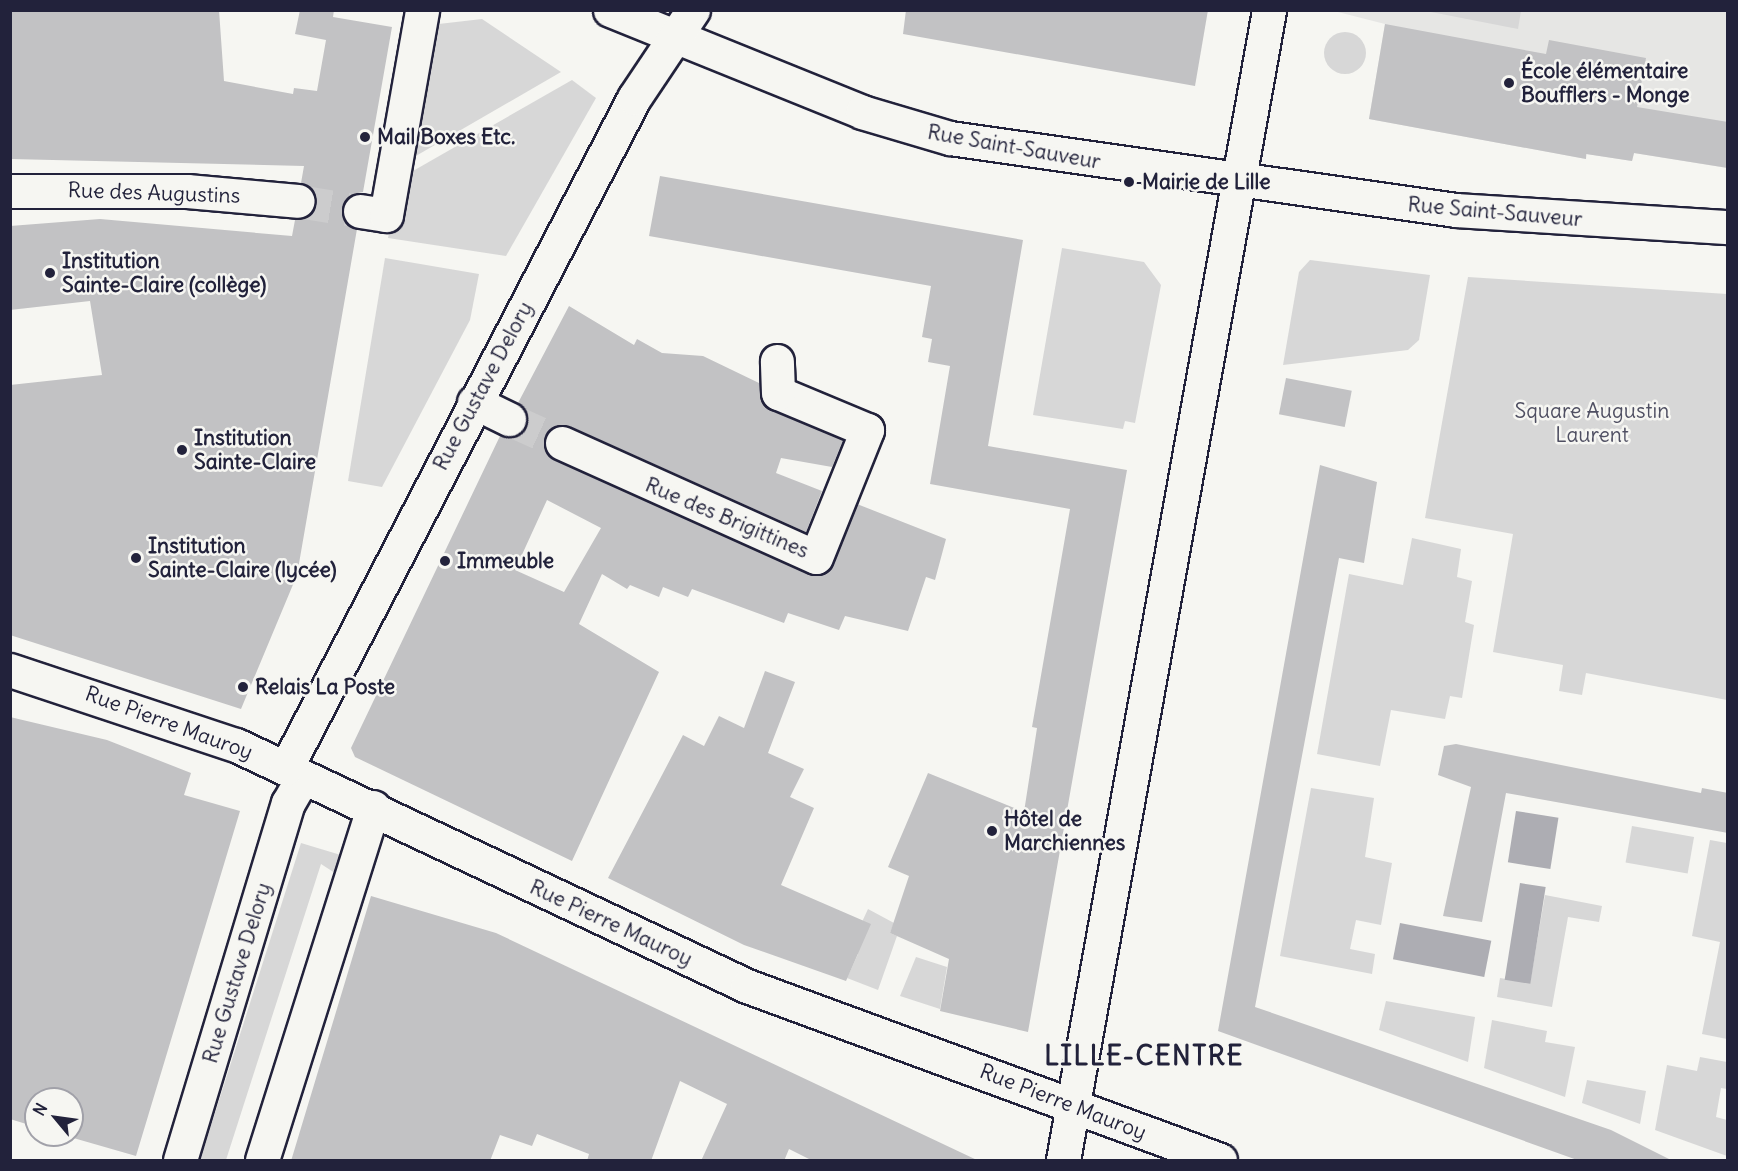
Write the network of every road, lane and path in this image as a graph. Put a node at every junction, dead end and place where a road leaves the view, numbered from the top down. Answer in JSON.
{"nodes":[{"id":1,"x":422,"y":10,"type":"edge"},
{"id":2,"x":610,"y":10,"type":"edge"},
{"id":3,"x":693,"y":10,"type":"edge"},
{"id":4,"x":1269,"y":10,"type":"edge"},
{"id":5,"x":674,"y":36,"type":"junction"},
{"id":6,"x":1238,"y":182,"type":"junction"},
{"id":7,"x":10,"y":191,"type":"edge"},
{"id":8,"x":298,"y":201,"type":"tunnel mouth"},
{"id":9,"x":360,"y":212,"type":"tunnel mouth"},
{"id":10,"x":1728,"y":227,"type":"edge"},
{"id":11,"x":777,"y":362,"type":"dead end"},
{"id":12,"x":474,"y":402,"type":"junction"},
{"id":13,"x":509,"y":418,"type":"tunnel mouth"},
{"id":14,"x":562,"y":443,"type":"tunnel mouth"},
{"id":15,"x":10,"y":670,"type":"edge"},
{"id":16,"x":292,"y":777,"type":"junction"},
{"id":17,"x":373,"y":807,"type":"junction"},
{"id":18,"x":1073,"y":1105,"type":"junction"},
{"id":19,"x":180,"y":1161,"type":"edge"},
{"id":20,"x":262,"y":1161,"type":"edge"},
{"id":21,"x":1063,"y":1161,"type":"edge"},
{"id":22,"x":1220,"y":1161,"type":"edge"}],
"edges":[{"from":1,"to":9,"type":"street"},
{"from":2,"to":5,"type":"street","name":"Rue Saint-Sauveur"},
{"from":3,"to":5,"type":"street","name":"Rue Gustave Delory"},
{"from":4,"to":6,"type":"street"},
{"from":5,"to":6,"type":"street","name":"Rue Saint-Sauveur"},
{"from":5,"to":12,"type":"street","name":"Rue Gustave Delory"},
{"from":6,"to":10,"type":"street","name":"Rue Saint-Sauveur"},
{"from":6,"to":18,"type":"street"},
{"from":7,"to":8,"type":"street","name":"Rue des Augustins"},
{"from":11,"to":14,"type":"street","name":"Rue des Brigittines"},
{"from":12,"to":13,"type":"street"},
{"from":12,"to":16,"type":"street","name":"Rue Gustave Delory"},
{"from":15,"to":16,"type":"street","name":"Rue Pierre Mauroy"},
{"from":16,"to":17,"type":"street","name":"Rue Pierre Mauroy"},
{"from":16,"to":19,"type":"street","name":"Rue Gustave Delory"},
{"from":17,"to":18,"type":"street","name":"Rue Pierre Mauroy"},
{"from":17,"to":20,"type":"street"},
{"from":18,"to":21,"type":"street"},
{"from":18,"to":22,"type":"street","name":"Rue Pierre Mauroy"}]}
